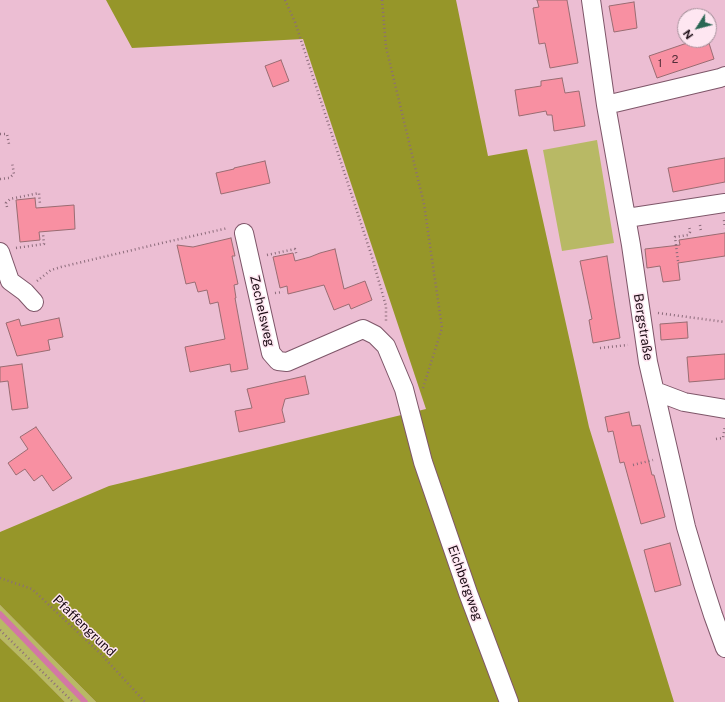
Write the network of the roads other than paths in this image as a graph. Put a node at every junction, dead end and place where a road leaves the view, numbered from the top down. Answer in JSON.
{"nodes":[{"id":1,"x":591,"y":0,"type":"edge"},
{"id":2,"x":725,"y":76,"type":"edge"},
{"id":3,"x":606,"y":105,"type":"junction"},
{"id":4,"x":725,"y":203,"type":"edge"},
{"id":5,"x":627,"y":218,"type":"junction"},
{"id":6,"x":238,"y":231,"type":"road end"},
{"id":7,"x":6,"y":250,"type":"edge"},
{"id":8,"x":34,"y":302,"type":"dead end"},
{"id":9,"x":655,"y":391,"type":"junction"},
{"id":10,"x":725,"y":409,"type":"edge"},
{"id":11,"x":423,"y":462,"type":"joint"},
{"id":12,"x":725,"y":648,"type":"edge"},
{"id":13,"x":509,"y":702,"type":"edge"}],
"edges":[{"from":1,"to":3,"type":"street","name":"Bergstraße"},
{"from":2,"to":3,"type":"street"},
{"from":3,"to":5,"type":"street","name":"Bergstraße"},
{"from":4,"to":5,"type":"street"},
{"from":5,"to":9,"type":"street","name":"Bergstraße"},
{"from":6,"to":11,"type":"street","name":"Zechelsweg"},
{"from":7,"to":8,"type":"street"},
{"from":9,"to":10,"type":"street"},
{"from":9,"to":12,"type":"street","name":"Bergstraße"},
{"from":11,"to":13,"type":"street","name":"Eichbergweg"}]}
